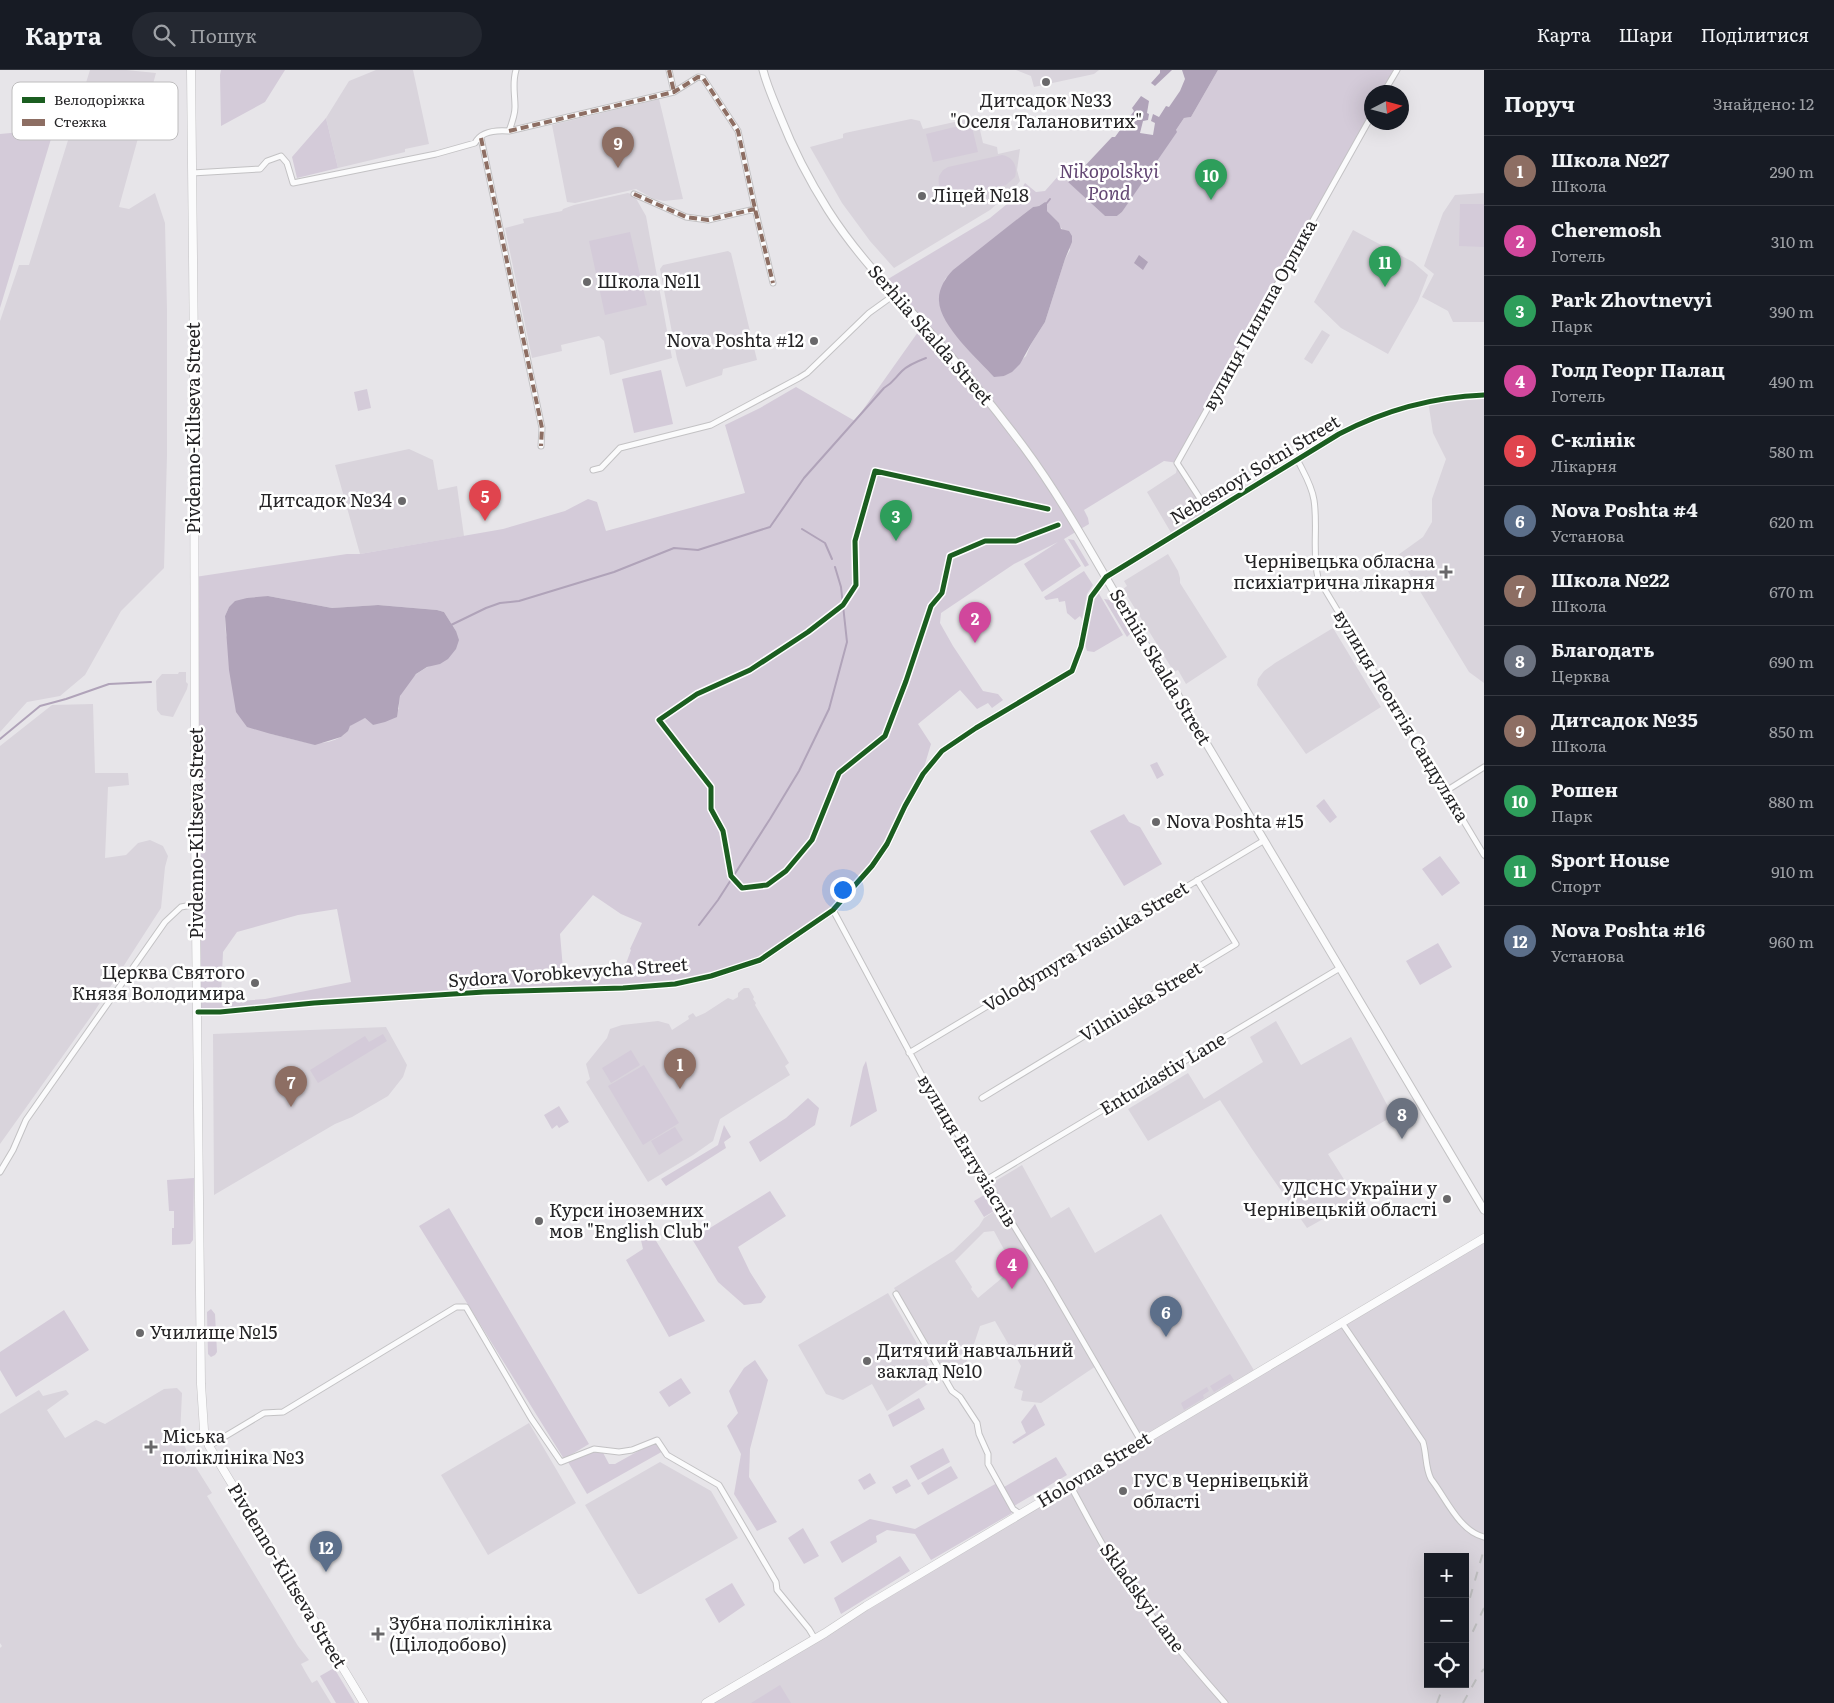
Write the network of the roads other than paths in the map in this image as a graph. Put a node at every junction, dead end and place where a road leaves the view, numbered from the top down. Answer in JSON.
{"nodes":[{"id":1,"x":191,"y":70,"type":"edge"},
{"id":2,"x":516,"y":70,"type":"edge"},
{"id":3,"x":670,"y":70,"type":"edge"},
{"id":4,"x":763,"y":70,"type":"edge"},
{"id":5,"x":1397,"y":70,"type":"edge"},
{"id":6,"x":1388,"y":85,"type":"edge"},
{"id":7,"x":674,"y":92,"type":"junction"},
{"id":8,"x":1364,"y":129,"type":"edge"},
{"id":9,"x":509,"y":131,"type":"junction"},
{"id":10,"x":481,"y":138,"type":"junction"},
{"id":11,"x":192,"y":173,"type":"junction"},
{"id":12,"x":634,"y":194,"type":"dead end"},
{"id":13,"x":754,"y":209,"type":"junction"},
{"id":14,"x":773,"y":283,"type":"dead end"},
{"id":15,"x":894,"y":295,"type":"junction"},
{"id":16,"x":1484,"y":395,"type":"edge"},
{"id":17,"x":541,"y":446,"type":"dead end"},
{"id":18,"x":1298,"y":461,"type":"junction"},
{"id":19,"x":593,"y":470,"type":"dead end"},
{"id":20,"x":1210,"y":514,"type":"junction"},
{"id":21,"x":1106,"y":577,"type":"junction"},
{"id":22,"x":1484,"y":767,"type":"edge"},
{"id":23,"x":1446,"y":791,"type":"junction"},
{"id":24,"x":1263,"y":840,"type":"junction"},
{"id":25,"x":1484,"y":855,"type":"edge"},
{"id":26,"x":1197,"y":880,"type":"junction"},
{"id":27,"x":197,"y":904,"type":"junction"},
{"id":28,"x":833,"y":910,"type":"junction"},
{"id":29,"x":1340,"y":968,"type":"junction"},
{"id":30,"x":198,"y":1012,"type":"junction"},
{"id":31,"x":909,"y":1053,"type":"junction"},
{"id":32,"x":982,"y":1098,"type":"dead end"},
{"id":33,"x":0,"y":1172,"type":"edge"},
{"id":34,"x":986,"y":1180,"type":"junction"},
{"id":35,"x":1484,"y":1210,"type":"edge"},
{"id":36,"x":1484,"y":1238,"type":"edge"},
{"id":37,"x":896,"y":1294,"type":"dead end"},
{"id":38,"x":1342,"y":1323,"type":"junction"},
{"id":39,"x":1141,"y":1442,"type":"junction"},
{"id":40,"x":210,"y":1446,"type":"junction"},
{"id":41,"x":1070,"y":1485,"type":"junction"},
{"id":42,"x":1020,"y":1514,"type":"junction"},
{"id":43,"x":1484,"y":1537,"type":"edge"},
{"id":44,"x":815,"y":1638,"type":"junction"},
{"id":45,"x":364,"y":1703,"type":"edge"},
{"id":46,"x":706,"y":1703,"type":"edge"},
{"id":47,"x":1225,"y":1703,"type":"edge"}],
"edges":[{"from":1,"to":11,"type":"main road","name":"Pivdenno-Kiltseva Street"},
{"from":2,"to":9,"type":"street"},
{"from":3,"to":7,"type":"street"},
{"from":4,"to":15,"type":"main road","name":"Serhiia Skalda Street"},
{"from":5,"to":6,"type":"street"},
{"from":7,"to":9,"type":"street"},
{"from":7,"to":13,"type":"street"},
{"from":8,"to":20,"type":"street","name":"вулиця Пилипа Орлика"},
{"from":9,"to":10,"type":"street"},
{"from":10,"to":11,"type":"street"},
{"from":10,"to":17,"type":"street"},
{"from":11,"to":27,"type":"main road","name":"Pivdenno-Kiltseva Street"},
{"from":12,"to":13,"type":"street"},
{"from":13,"to":14,"type":"street"},
{"from":15,"to":19,"type":"street"},
{"from":15,"to":21,"type":"main road","name":"Serhiia Skalda Street"},
{"from":16,"to":18,"type":"street","name":"Nebesnoyi Sotni Street"},
{"from":18,"to":20,"type":"street","name":"Nebesnoyi Sotni Street"},
{"from":18,"to":23,"type":"street","name":"вулиця Леонтія Сандуляка"},
{"from":20,"to":21,"type":"street","name":"Nebesnoyi Sotni Street"},
{"from":21,"to":24,"type":"main road","name":"Serhiia Skalda Street"},
{"from":21,"to":28,"type":"street","name":"Sydora Vorobkevycha Street"},
{"from":22,"to":23,"type":"street"},
{"from":23,"to":25,"type":"street","name":"вулиця Леонтія Сандуляка"},
{"from":24,"to":26,"type":"street","name":"Volodymyra Ivasiuka Street"},
{"from":24,"to":29,"type":"main road","name":"Serhiia Skalda Street"},
{"from":26,"to":31,"type":"street","name":"Volodymyra Ivasiuka Street"},
{"from":26,"to":32,"type":"street","name":"Vilniuska Street"},
{"from":27,"to":30,"type":"main road","name":"Pivdenno-Kiltseva Street"},
{"from":27,"to":33,"type":"street"},
{"from":28,"to":30,"type":"street","name":"Sydora Vorobkevycha Street"},
{"from":28,"to":31,"type":"street","name":"вулиця Ентузіастів"},
{"from":29,"to":34,"type":"street","name":"Entuziastiv Lane"},
{"from":29,"to":35,"type":"main road","name":"Serhiia Skalda Street"},
{"from":30,"to":40,"type":"main road","name":"Pivdenno-Kiltseva Street"},
{"from":31,"to":34,"type":"street","name":"вулиця Ентузіастів"},
{"from":34,"to":39,"type":"street","name":"вулиця Ентузіастів"},
{"from":36,"to":38,"type":"main road","name":"Holovna Street"},
{"from":37,"to":42,"type":"street"},
{"from":38,"to":39,"type":"main road","name":"Holovna Street"},
{"from":38,"to":43,"type":"street"},
{"from":39,"to":41,"type":"main road","name":"Holovna Street"},
{"from":40,"to":44,"type":"street"},
{"from":40,"to":45,"type":"main road","name":"Pivdenno-Kiltseva Street"},
{"from":41,"to":42,"type":"main road","name":"Holovna Street"},
{"from":41,"to":47,"type":"street","name":"Skladskyi Lane"},
{"from":42,"to":44,"type":"main road","name":"Holovna Street"},
{"from":44,"to":46,"type":"main road","name":"Holovna Street"}]}
